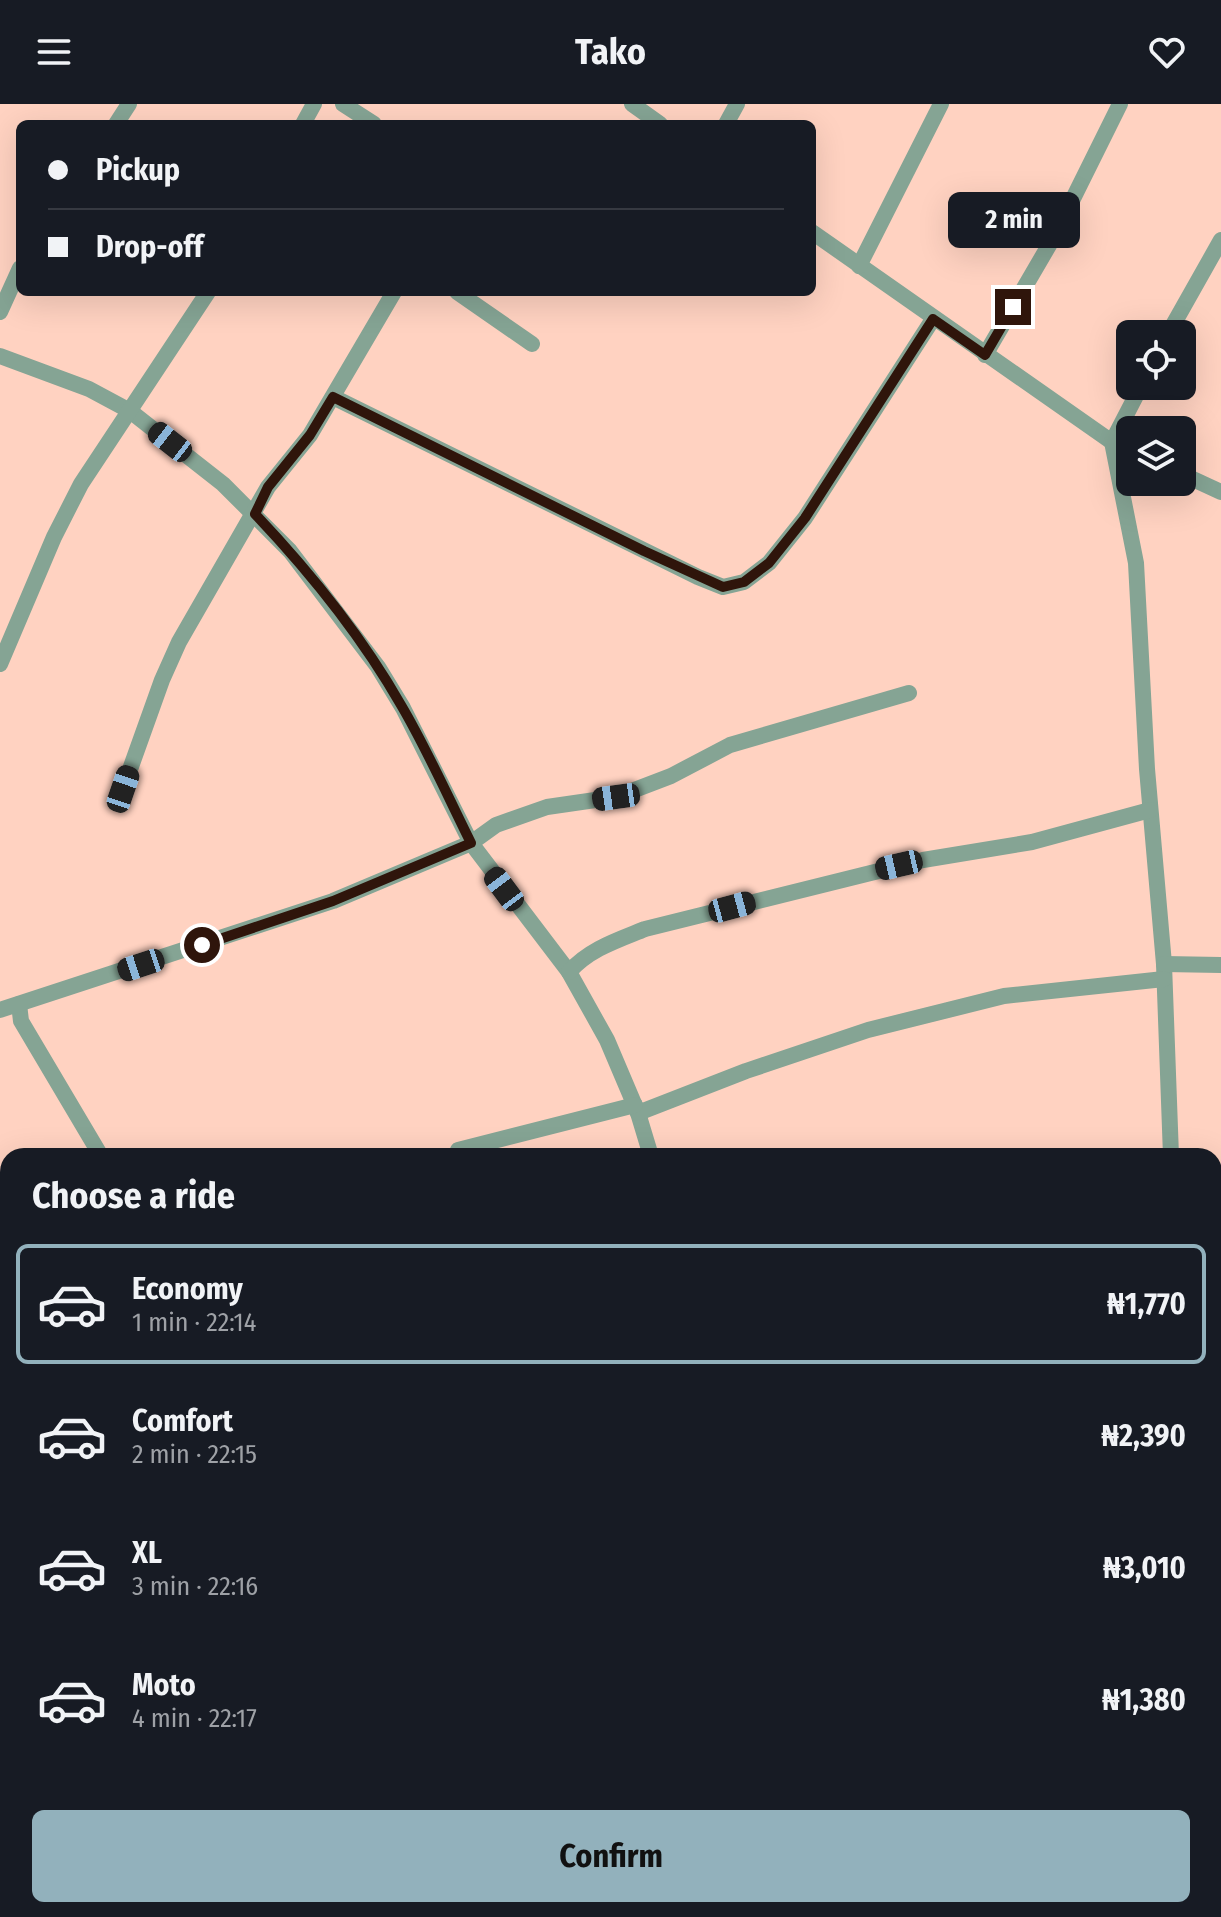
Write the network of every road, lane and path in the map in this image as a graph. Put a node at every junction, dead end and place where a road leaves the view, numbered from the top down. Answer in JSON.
{"nodes":[{"id":1,"x":343,"y":104,"type":"edge"},
{"id":2,"x":632,"y":104,"type":"edge"},
{"id":3,"x":941,"y":104,"type":"edge"},
{"id":4,"x":1120,"y":104,"type":"edge"},
{"id":5,"x":368,"y":120,"type":"edge"},
{"id":6,"x":654,"y":120,"type":"edge"},
{"id":7,"x":816,"y":235,"type":"edge"},
{"id":8,"x":1221,"y":240,"type":"edge"},
{"id":9,"x":859,"y":266,"type":"junction"},
{"id":10,"x":16,"y":277,"type":"edge"},
{"id":11,"x":205,"y":296,"type":"edge"},
{"id":12,"x":392,"y":296,"type":"edge"},
{"id":13,"x":463,"y":296,"type":"edge"},
{"id":14,"x":0,"y":312,"type":"edge"},
{"id":15,"x":933,"y":319,"type":"junction"},
{"id":16,"x":1176,"y":320,"type":"edge"},
{"id":17,"x":532,"y":344,"type":"dead end"},
{"id":18,"x":985,"y":355,"type":"junction"},
{"id":19,"x":0,"y":356,"type":"edge"},
{"id":20,"x":333,"y":397,"type":"junction"},
{"id":21,"x":1134,"y":400,"type":"edge"},
{"id":22,"x":130,"y":411,"type":"junction"},
{"id":23,"x":1112,"y":442,"type":"junction"},
{"id":24,"x":1116,"y":444,"type":"edge"},
{"id":25,"x":1196,"y":480,"type":"edge"},
{"id":26,"x":1221,"y":492,"type":"edge"},
{"id":27,"x":255,"y":514,"type":"junction"},
{"id":28,"x":0,"y":664,"type":"edge"},
{"id":29,"x":909,"y":693,"type":"dead end"},
{"id":30,"x":123,"y":789,"type":"dead end"},
{"id":31,"x":1150,"y":810,"type":"junction"},
{"id":32,"x":471,"y":843,"type":"junction"},
{"id":33,"x":1221,"y":965,"type":"edge"},
{"id":34,"x":1164,"y":971,"type":"junction"},
{"id":35,"x":569,"y":972,"type":"junction"},
{"id":36,"x":19,"y":1004,"type":"junction"},
{"id":37,"x":0,"y":1010,"type":"edge"},
{"id":38,"x":636,"y":1109,"type":"junction"},
{"id":39,"x":96,"y":1148,"type":"edge"},
{"id":40,"x":467,"y":1148,"type":"edge"},
{"id":41,"x":648,"y":1148,"type":"edge"},
{"id":42,"x":1171,"y":1148,"type":"edge"}],
"edges":[{"from":1,"to":5,"type":"street"},
{"from":2,"to":6,"type":"street"},
{"from":3,"to":9,"type":"street"},
{"from":4,"to":18,"type":"street"},
{"from":7,"to":9,"type":"street"},
{"from":8,"to":16,"type":"street"},
{"from":9,"to":15,"type":"street"},
{"from":10,"to":14,"type":"street"},
{"from":11,"to":22,"type":"street"},
{"from":12,"to":20,"type":"street"},
{"from":13,"to":17,"type":"street"},
{"from":15,"to":18,"type":"street"},
{"from":15,"to":20,"type":"street"},
{"from":18,"to":23,"type":"street"},
{"from":19,"to":22,"type":"street"},
{"from":20,"to":27,"type":"street"},
{"from":21,"to":23,"type":"street"},
{"from":22,"to":27,"type":"street"},
{"from":22,"to":28,"type":"street"},
{"from":23,"to":24,"type":"street"},
{"from":23,"to":31,"type":"street"},
{"from":25,"to":26,"type":"street"},
{"from":27,"to":30,"type":"street"},
{"from":27,"to":32,"type":"street"},
{"from":29,"to":32,"type":"street"},
{"from":31,"to":34,"type":"street"},
{"from":31,"to":35,"type":"street"},
{"from":32,"to":35,"type":"street"},
{"from":32,"to":36,"type":"street"},
{"from":33,"to":34,"type":"street"},
{"from":34,"to":38,"type":"street"},
{"from":34,"to":42,"type":"street"},
{"from":35,"to":38,"type":"street"},
{"from":36,"to":37,"type":"street"},
{"from":36,"to":39,"type":"street"},
{"from":38,"to":40,"type":"street"},
{"from":38,"to":41,"type":"street"}]}
